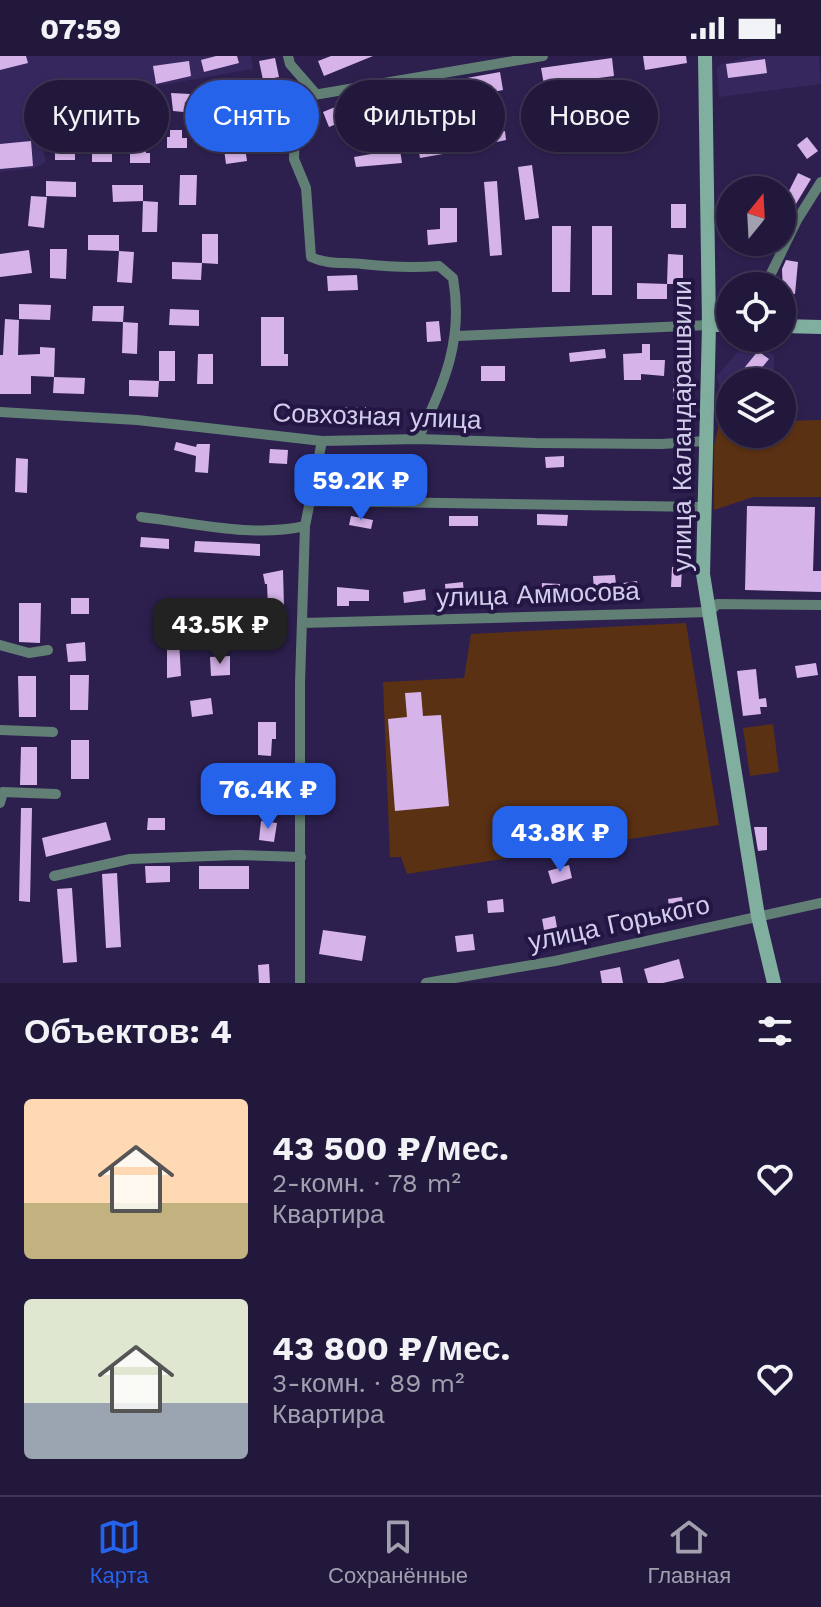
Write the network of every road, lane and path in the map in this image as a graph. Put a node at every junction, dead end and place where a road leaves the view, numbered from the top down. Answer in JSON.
{"nodes":[{"id":1,"x":288,"y":56,"type":"edge"},
{"id":2,"x":543,"y":56,"type":"edge"},
{"id":3,"x":705,"y":56,"type":"edge"},
{"id":4,"x":304,"y":80,"type":"edge"},
{"id":5,"x":319,"y":93,"type":"edge"},
{"id":6,"x":294,"y":152,"type":"edge"},
{"id":7,"x":821,"y":182,"type":"edge"},
{"id":8,"x":772,"y":272,"type":"edge"},
{"id":9,"x":709,"y":325,"type":"junction"},
{"id":10,"x":716,"y":325,"type":"edge"},
{"id":11,"x":796,"y":326,"type":"edge"},
{"id":12,"x":821,"y":327,"type":"edge"},
{"id":13,"x":457,"y":336,"type":"junction"},
{"id":14,"x":0,"y":412,"type":"edge"},
{"id":15,"x":418,"y":439,"type":"junction"},
{"id":16,"x":322,"y":441,"type":"junction"},
{"id":17,"x":705,"y":441,"type":"junction"},
{"id":18,"x":310,"y":501,"type":"junction"},
{"id":19,"x":704,"y":507,"type":"junction"},
{"id":20,"x":141,"y":517,"type":"dead end"},
{"id":21,"x":305,"y":526,"type":"junction"},
{"id":22,"x":821,"y":605,"type":"edge"},
{"id":23,"x":710,"y":612,"type":"junction"},
{"id":24,"x":302,"y":623,"type":"junction"},
{"id":25,"x":0,"y":645,"type":"edge"},
{"id":26,"x":48,"y":650,"type":"dead end"},
{"id":27,"x":0,"y":730,"type":"edge"},
{"id":28,"x":53,"y":732,"type":"dead end"},
{"id":29,"x":56,"y":794,"type":"dead end"},
{"id":30,"x":0,"y":803,"type":"edge"},
{"id":31,"x":301,"y":857,"type":"junction"},
{"id":32,"x":54,"y":876,"type":"dead end"},
{"id":33,"x":821,"y":903,"type":"edge"},
{"id":34,"x":758,"y":916,"type":"junction"},
{"id":35,"x":300,"y":983,"type":"edge"},
{"id":36,"x":426,"y":983,"type":"edge"},
{"id":37,"x":774,"y":983,"type":"edge"}],
"edges":[{"from":1,"to":4,"type":"street"},
{"from":2,"to":5,"type":"street"},
{"from":3,"to":9,"type":"main road","name":"улица Каландарашвили"},
{"from":6,"to":13,"type":"street"},
{"from":7,"to":8,"type":"street"},
{"from":9,"to":10,"type":"main road"},
{"from":9,"to":13,"type":"street"},
{"from":9,"to":17,"type":"main road","name":"улица Каландарашвили"},
{"from":11,"to":12,"type":"main road"},
{"from":13,"to":15,"type":"street"},
{"from":14,"to":16,"type":"street","name":"Совхозная улица"},
{"from":15,"to":16,"type":"street","name":"Совхозная улица"},
{"from":15,"to":17,"type":"street","name":"Совхозная улица"},
{"from":16,"to":18,"type":"street"},
{"from":17,"to":19,"type":"main road","name":"улица Каландарашвили"},
{"from":18,"to":19,"type":"street"},
{"from":18,"to":21,"type":"street"},
{"from":19,"to":23,"type":"main road","name":"улица Каландарашвили"},
{"from":20,"to":21,"type":"street"},
{"from":21,"to":24,"type":"street"},
{"from":22,"to":23,"type":"street","name":"улица Аммосова"},
{"from":23,"to":24,"type":"street","name":"улица Аммосова"},
{"from":23,"to":34,"type":"main road","name":"улица Каландарашвили"},
{"from":24,"to":31,"type":"street"},
{"from":25,"to":26,"type":"street"},
{"from":27,"to":28,"type":"street"},
{"from":29,"to":30,"type":"street"},
{"from":31,"to":32,"type":"street"},
{"from":31,"to":35,"type":"street"},
{"from":33,"to":34,"type":"street","name":"улица Горького"},
{"from":34,"to":36,"type":"street","name":"улица Горького"},
{"from":34,"to":37,"type":"main road","name":"улица Каландарашвили"}]}
